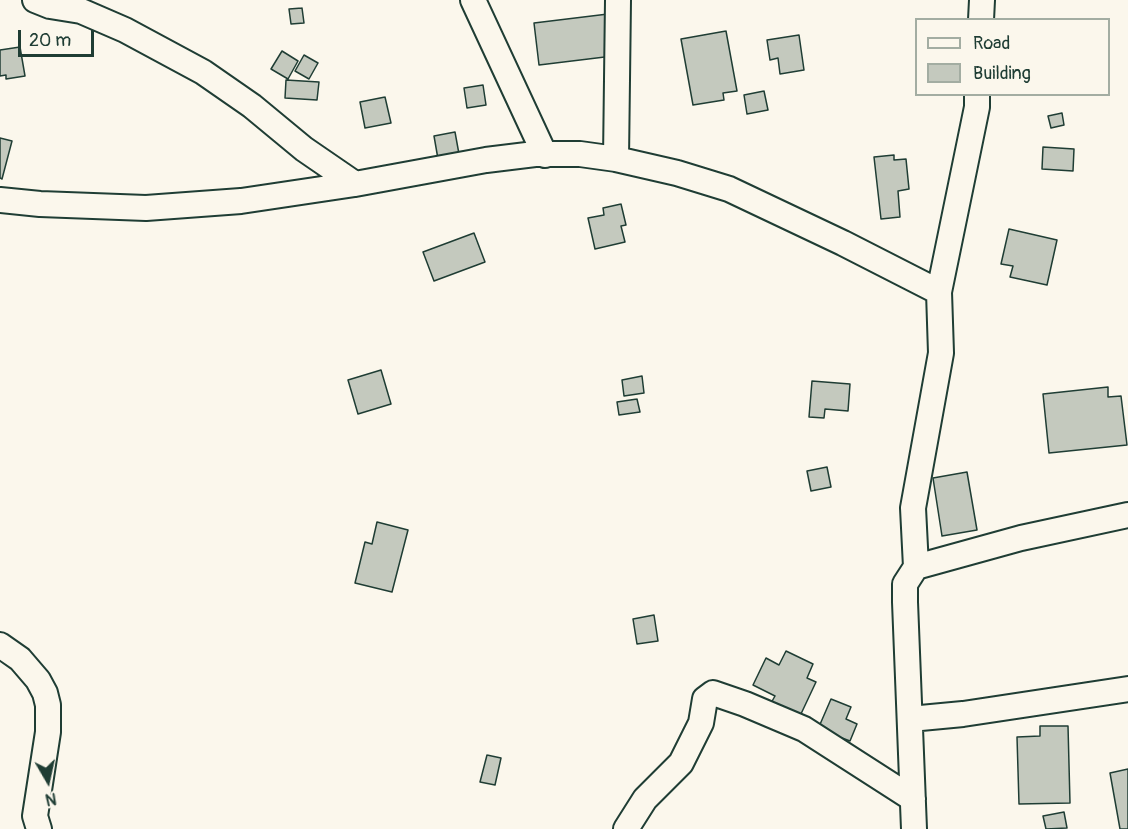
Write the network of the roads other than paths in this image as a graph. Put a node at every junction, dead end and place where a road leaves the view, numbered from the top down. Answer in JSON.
{"nodes":[{"id":1,"x":35,"y":0,"type":"edge"},
{"id":2,"x":473,"y":0,"type":"edge"},
{"id":3,"x":618,"y":0,"type":"edge"},
{"id":4,"x":982,"y":0,"type":"edge"},
{"id":5,"x":86,"y":6,"type":"edge"},
{"id":6,"x":981,"y":18,"type":"edge"},
{"id":7,"x":977,"y":96,"type":"edge"},
{"id":8,"x":545,"y":154,"type":"junction"},
{"id":9,"x":616,"y":159,"type":"junction"},
{"id":10,"x":355,"y":184,"type":"junction"},
{"id":11,"x":0,"y":200,"type":"edge"},
{"id":12,"x":939,"y":292,"type":"junction"},
{"id":13,"x":1128,"y":515,"type":"edge"},
{"id":14,"x":916,"y":567,"type":"junction"},
{"id":15,"x":0,"y":645,"type":"edge"},
{"id":16,"x":1128,"y":689,"type":"edge"},
{"id":17,"x":910,"y":719,"type":"junction"},
{"id":18,"x":913,"y":799,"type":"junction"},
{"id":19,"x":39,"y":829,"type":"edge"},
{"id":20,"x":626,"y":829,"type":"edge"},
{"id":21,"x":914,"y":829,"type":"edge"}],
"edges":[{"from":1,"to":5,"type":"street"},
{"from":2,"to":8,"type":"street"},
{"from":3,"to":9,"type":"street"},
{"from":4,"to":6,"type":"street"},
{"from":5,"to":10,"type":"street"},
{"from":7,"to":12,"type":"street"},
{"from":8,"to":9,"type":"street"},
{"from":8,"to":10,"type":"street"},
{"from":9,"to":12,"type":"street"},
{"from":10,"to":11,"type":"street"},
{"from":12,"to":14,"type":"street"},
{"from":13,"to":14,"type":"street"},
{"from":14,"to":17,"type":"street"},
{"from":15,"to":19,"type":"street"},
{"from":16,"to":17,"type":"street"},
{"from":17,"to":18,"type":"street"},
{"from":18,"to":20,"type":"street"},
{"from":18,"to":21,"type":"street"}]}
